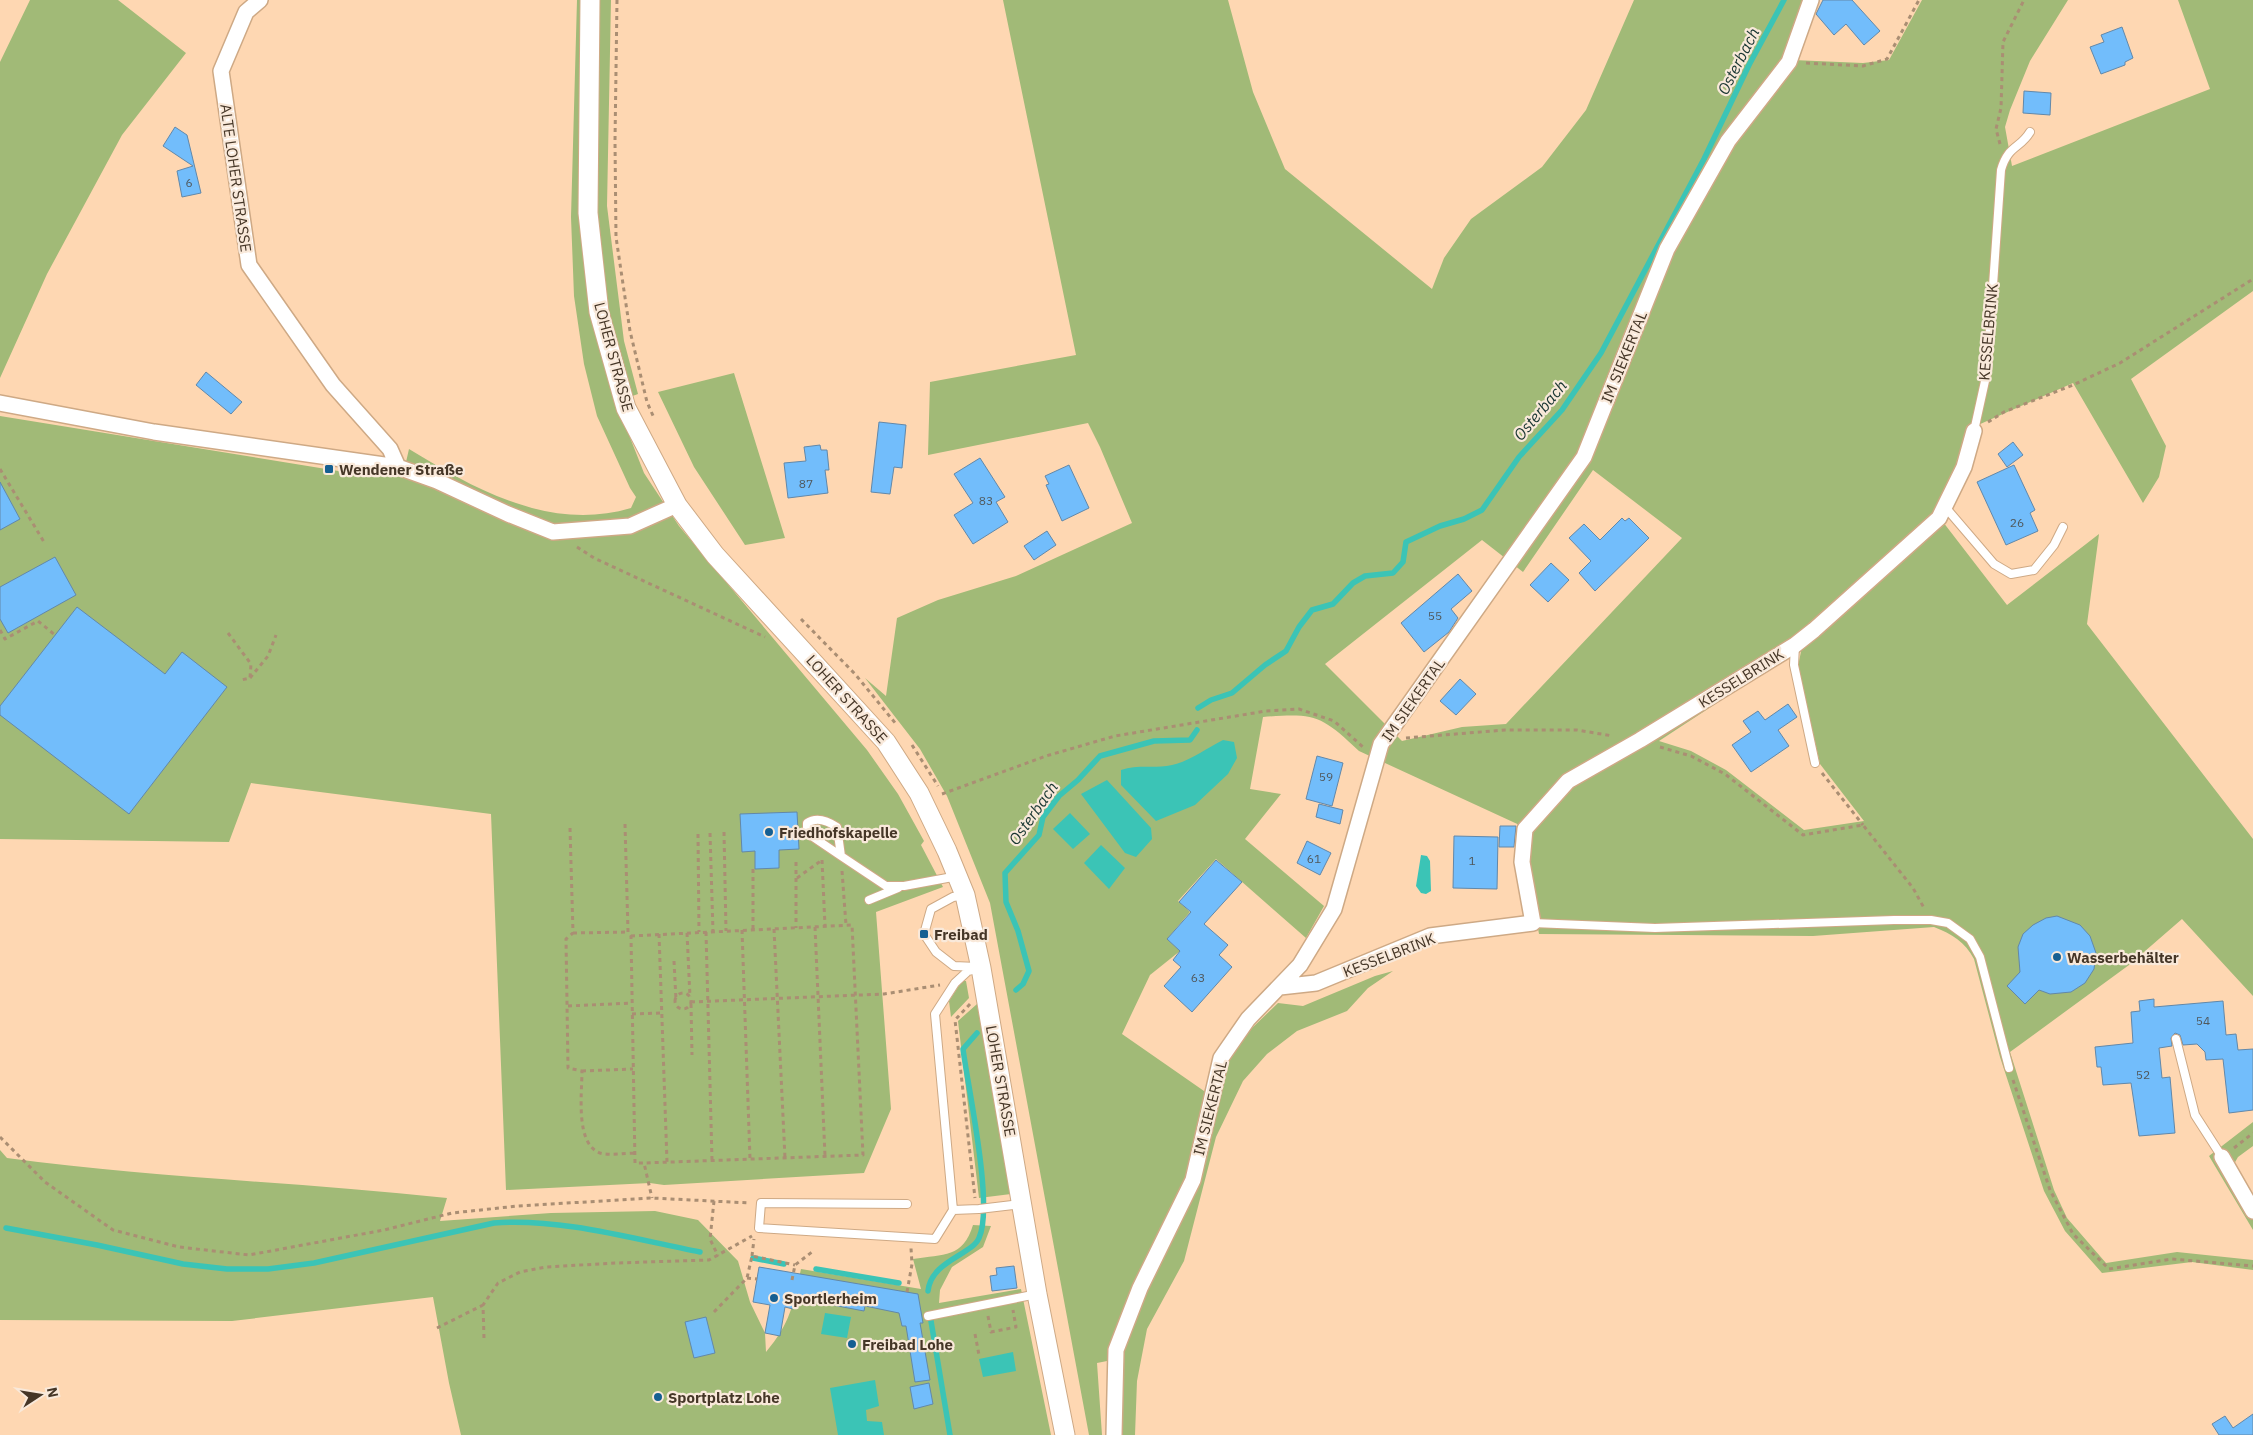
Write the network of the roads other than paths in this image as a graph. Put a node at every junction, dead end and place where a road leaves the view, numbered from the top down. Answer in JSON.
{"nodes":[{"id":1,"x":260,"y":0,"type":"edge"},
{"id":2,"x":590,"y":0,"type":"edge"},
{"id":3,"x":1811,"y":0,"type":"edge"},
{"id":4,"x":2030,"y":132,"type":"dead end"},
{"id":5,"x":0,"y":404,"type":"edge"},
{"id":6,"x":1974,"y":431,"type":"joint"},
{"id":7,"x":398,"y":467,"type":"junction"},
{"id":8,"x":677,"y":505,"type":"junction"},
{"id":9,"x":1946,"y":508,"type":"junction"},
{"id":10,"x":2063,"y":527,"type":"dead end"},
{"id":11,"x":1795,"y":645,"type":"junction"},
{"id":12,"x":1815,"y":762,"type":"road end"},
{"id":13,"x":838,"y":854,"type":"junction"},
{"id":14,"x":958,"y":876,"type":"junction"},
{"id":15,"x":904,"y":886,"type":"junction"},
{"id":16,"x":965,"y":895,"type":"junction"},
{"id":17,"x":869,"y":900,"type":"dead end"},
{"id":18,"x":1533,"y":923,"type":"junction"},
{"id":19,"x":981,"y":968,"type":"junction"},
{"id":20,"x":1280,"y":987,"type":"junction"},
{"id":21,"x":2176,"y":1039,"type":"dead end"},
{"id":22,"x":2009,"y":1068,"type":"road end"},
{"id":23,"x":2222,"y":1157,"type":"joint"},
{"id":24,"x":907,"y":1204,"type":"dead end"},
{"id":25,"x":1021,"y":1204,"type":"junction"},
{"id":26,"x":953,"y":1210,"type":"junction"},
{"id":27,"x":2253,"y":1211,"type":"edge"},
{"id":28,"x":1037,"y":1294,"type":"junction"},
{"id":29,"x":928,"y":1316,"type":"dead end"},
{"id":30,"x":1065,"y":1435,"type":"edge"},
{"id":31,"x":1114,"y":1435,"type":"edge"}],
"edges":[{"from":1,"to":7,"type":"street","name":"ALTE LOHER STRASSE"},
{"from":2,"to":8,"type":"street","name":"LOHER STRASSE"},
{"from":3,"to":20,"type":"street","name":"IM SIEKERTAL"},
{"from":4,"to":6,"type":"lane","name":"KESSELBRINK"},
{"from":5,"to":7,"type":"street"},
{"from":6,"to":9,"type":"street","name":"KESSELBRINK"},
{"from":7,"to":8,"type":"street"},
{"from":8,"to":14,"type":"street","name":"LOHER STRASSE"},
{"from":9,"to":10,"type":"lane"},
{"from":9,"to":11,"type":"street","name":"KESSELBRINK"},
{"from":11,"to":12,"type":"lane"},
{"from":11,"to":18,"type":"street","name":"KESSELBRINK"},
{"from":13,"to":13,"type":"lane"},
{"from":13,"to":15,"type":"lane"},
{"from":14,"to":15,"type":"lane"},
{"from":14,"to":16,"type":"street","name":"LOHER STRASSE"},
{"from":15,"to":17,"type":"lane"},
{"from":16,"to":19,"type":"street","name":"LOHER STRASSE"},
{"from":16,"to":19,"type":"lane"},
{"from":18,"to":20,"type":"street","name":"KESSELBRINK"},
{"from":18,"to":22,"type":"lane"},
{"from":19,"to":25,"type":"street","name":"LOHER STRASSE"},
{"from":19,"to":26,"type":"lane"},
{"from":20,"to":31,"type":"street","name":"IM SIEKERTAL"},
{"from":21,"to":23,"type":"lane"},
{"from":23,"to":27,"type":"street"},
{"from":24,"to":26,"type":"lane"},
{"from":25,"to":26,"type":"lane"},
{"from":25,"to":28,"type":"street","name":"LOHER STRASSE"},
{"from":28,"to":29,"type":"lane"},
{"from":28,"to":30,"type":"street","name":"LOHER STRASSE"}]}
